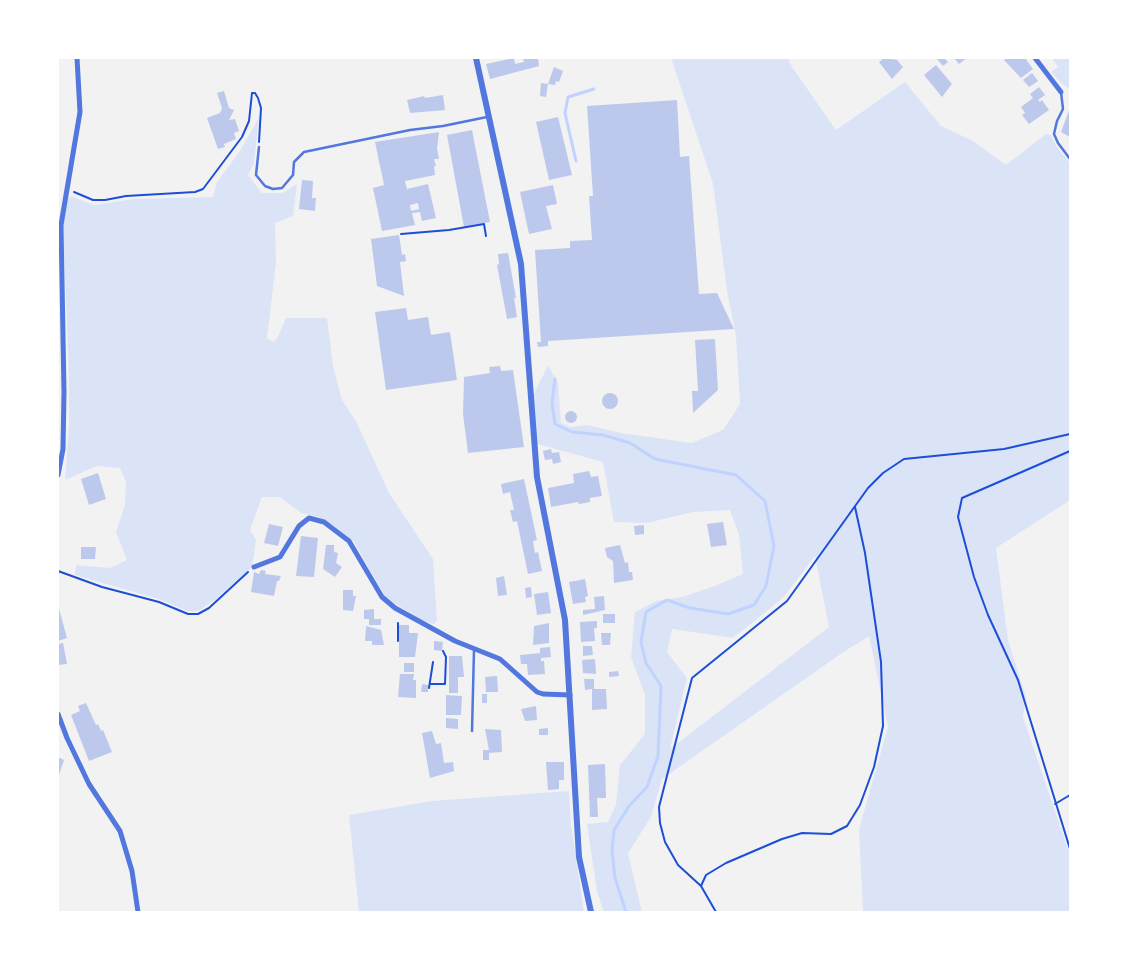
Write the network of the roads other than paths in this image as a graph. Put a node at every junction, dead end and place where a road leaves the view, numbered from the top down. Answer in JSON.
{"nodes":[{"id":1,"x":77,"y":58,"type":"edge"},
{"id":2,"x":476,"y":58,"type":"edge"},
{"id":3,"x":1035,"y":58,"type":"edge"},
{"id":4,"x":1061,"y":92,"type":"joint"},
{"id":5,"x":487,"y":117,"type":"junction"},
{"id":6,"x":259,"y":147,"type":"road end"},
{"id":7,"x":1070,"y":159,"type":"edge"},
{"id":8,"x":58,"y":475,"type":"edge"},
{"id":9,"x":254,"y":567,"type":"road end"},
{"id":10,"x":474,"y":648,"type":"junction"},
{"id":11,"x":570,"y":695,"type":"junction"},
{"id":12,"x":58,"y":714,"type":"edge"},
{"id":13,"x":472,"y":731,"type":"dead end"},
{"id":14,"x":590,"y":909,"type":"edge"},
{"id":15,"x":138,"y":912,"type":"edge"}],
"edges":[{"from":1,"to":8,"type":"street"},
{"from":2,"to":5,"type":"street"},
{"from":3,"to":4,"type":"street"},
{"from":4,"to":7,"type":"lane"},
{"from":5,"to":6,"type":"lane"},
{"from":5,"to":11,"type":"street"},
{"from":9,"to":10,"type":"street"},
{"from":10,"to":11,"type":"street"},
{"from":10,"to":13,"type":"lane"},
{"from":11,"to":14,"type":"street"},
{"from":12,"to":15,"type":"street"}]}
